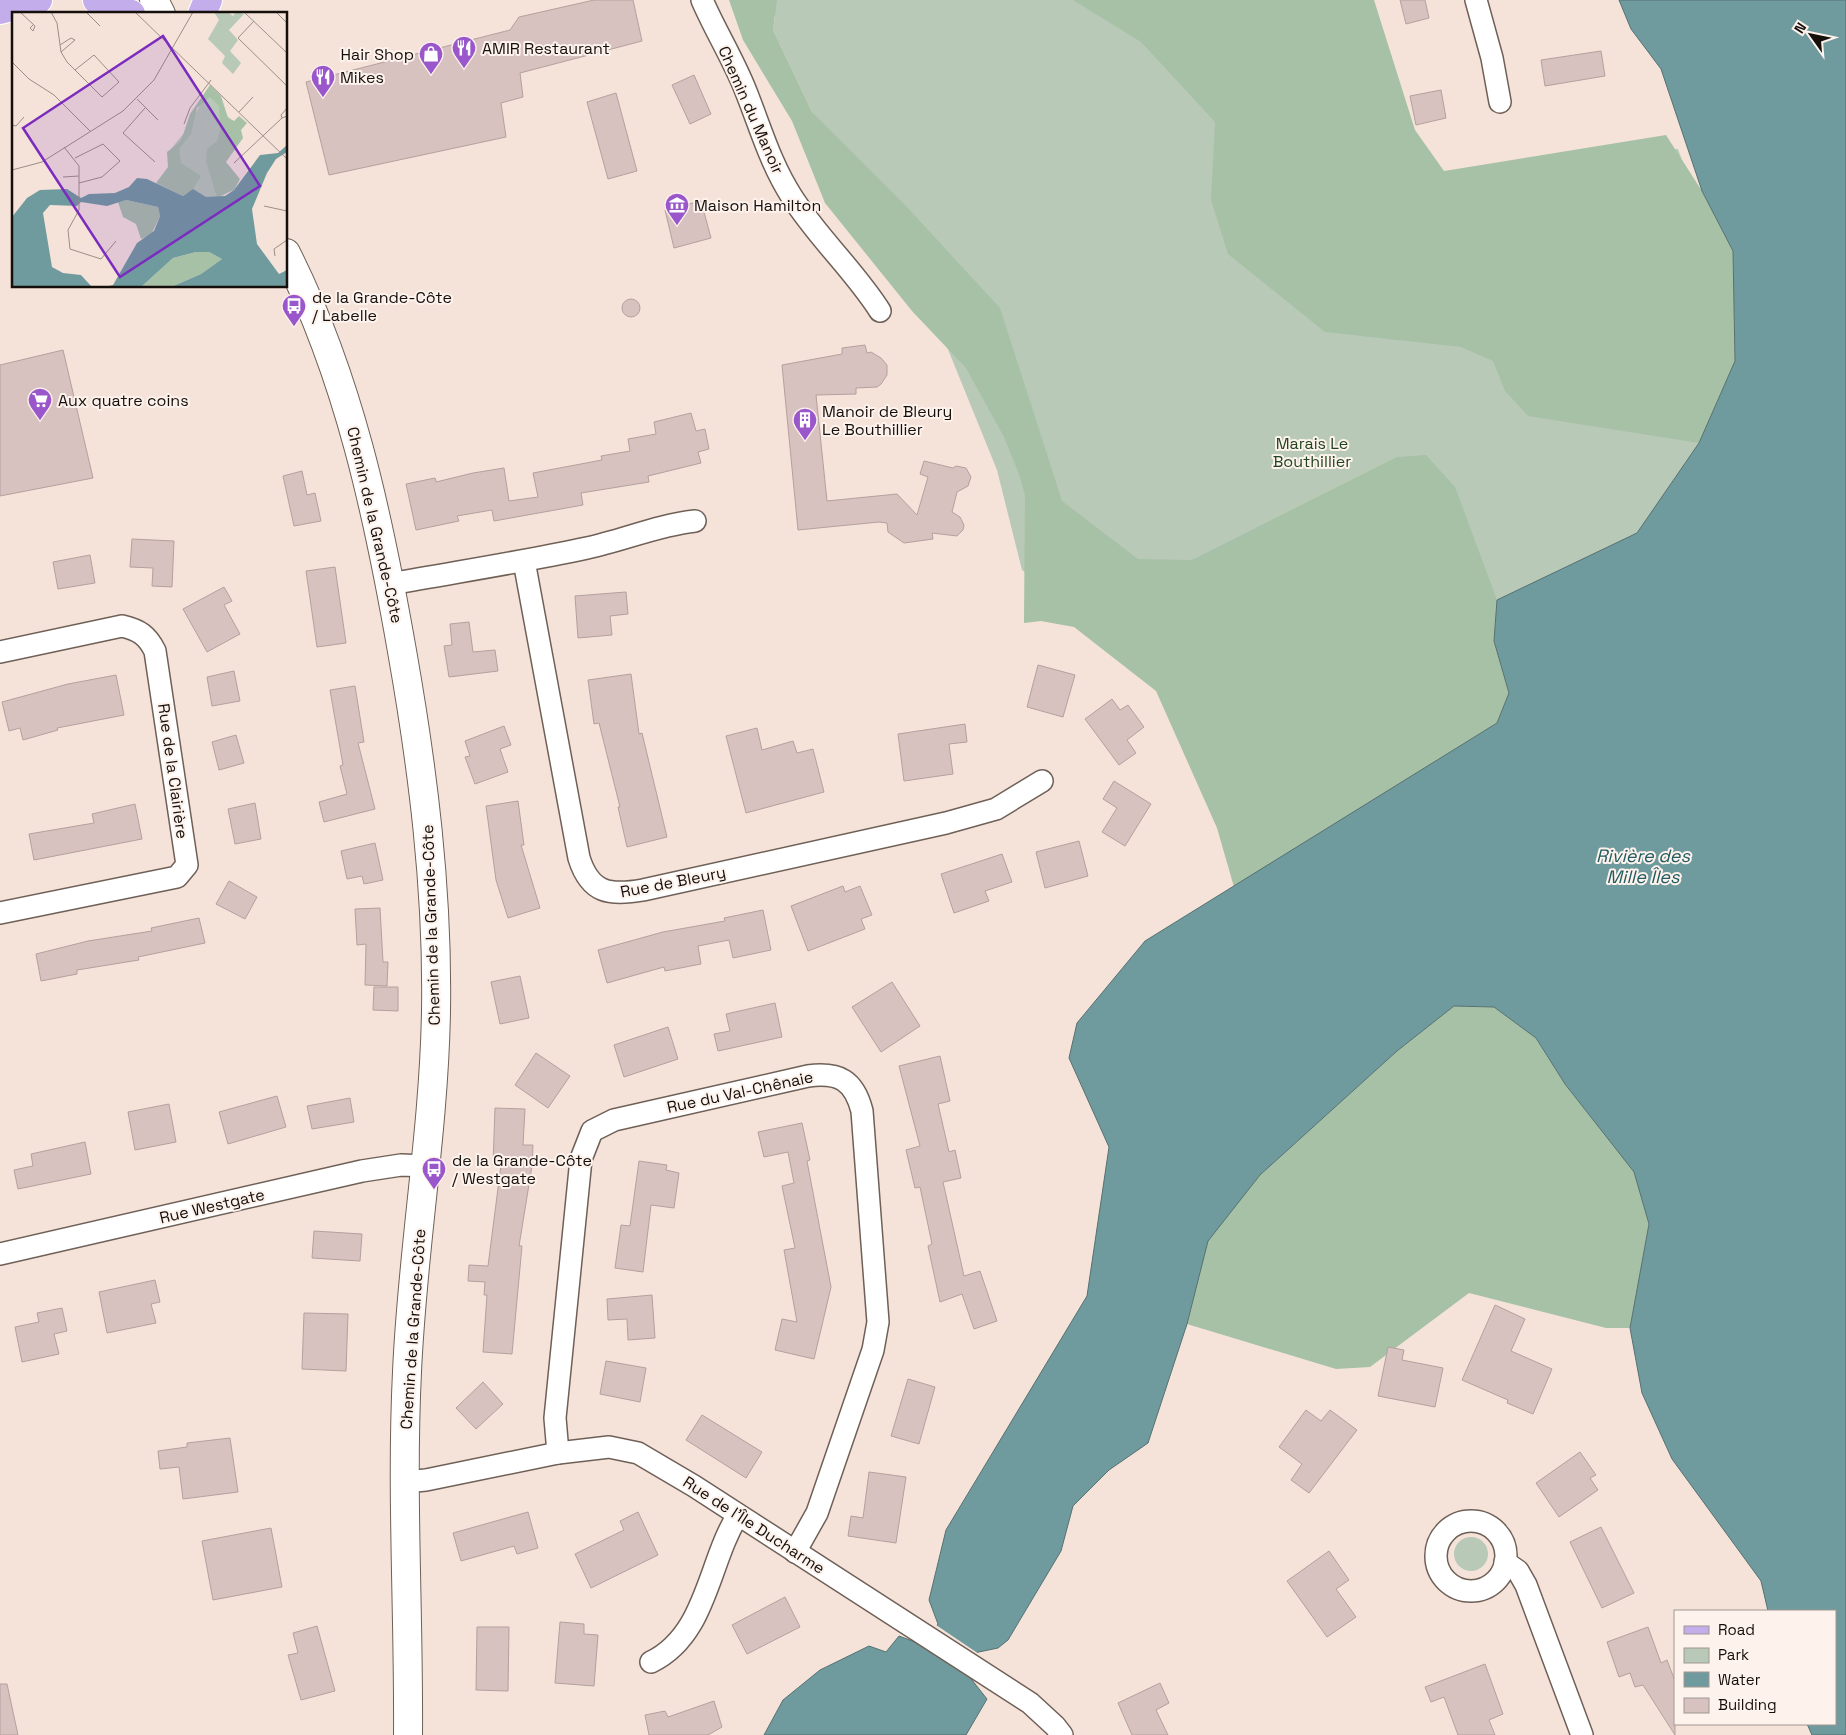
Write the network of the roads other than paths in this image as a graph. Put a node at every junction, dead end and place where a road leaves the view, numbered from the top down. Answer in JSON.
{"nodes":[{"id":1,"x":38,"y":0,"type":"edge"},
{"id":2,"x":97,"y":0,"type":"edge"},
{"id":3,"x":154,"y":0,"type":"edge"},
{"id":4,"x":208,"y":0,"type":"edge"},
{"id":5,"x":702,"y":0,"type":"edge"},
{"id":6,"x":1476,"y":0,"type":"edge"},
{"id":7,"x":0,"y":10,"type":"edge"},
{"id":8,"x":126,"y":12,"type":"edge"},
{"id":9,"x":160,"y":12,"type":"edge"},
{"id":10,"x":203,"y":12,"type":"edge"},
{"id":11,"x":1500,"y":102,"type":"dead end"},
{"id":12,"x":288,"y":258,"type":"edge"},
{"id":13,"x":880,"y":311,"type":"dead end"},
{"id":14,"x":695,"y":522,"type":"dead end"},
{"id":15,"x":524,"y":561,"type":"junction"},
{"id":16,"x":391,"y":584,"type":"junction"},
{"id":17,"x":0,"y":652,"type":"edge"},
{"id":18,"x":1042,"y":780,"type":"dead end"},
{"id":19,"x":0,"y":913,"type":"edge"},
{"id":20,"x":426,"y":1166,"type":"junction"},
{"id":21,"x":0,"y":1254,"type":"edge"},
{"id":22,"x":558,"y":1453,"type":"junction"},
{"id":23,"x":404,"y":1482,"type":"junction"},
{"id":24,"x":738,"y":1515,"type":"junction"},
{"id":25,"x":796,"y":1552,"type":"junction"},
{"id":26,"x":1505,"y":1562,"type":"dead end"},
{"id":27,"x":652,"y":1662,"type":"dead end"},
{"id":28,"x":408,"y":1735,"type":"edge"},
{"id":29,"x":1062,"y":1735,"type":"edge"},
{"id":30,"x":1582,"y":1735,"type":"edge"}],
"edges":[{"from":1,"to":7,"type":"main road"},
{"from":2,"to":8,"type":"main road"},
{"from":3,"to":9,"type":"main road"},
{"from":4,"to":10,"type":"main road"},
{"from":5,"to":13,"type":"street","name":"Chemin du Manoir"},
{"from":6,"to":11,"type":"street"},
{"from":12,"to":16,"type":"main road","name":"Chemin de la Grande-Côte"},
{"from":14,"to":15,"type":"street"},
{"from":15,"to":16,"type":"street"},
{"from":15,"to":18,"type":"street","name":"Rue de Bleury"},
{"from":16,"to":20,"type":"main road","name":"Chemin de la Grande-Côte"},
{"from":17,"to":19,"type":"street","name":"Rue de la Clairière"},
{"from":20,"to":21,"type":"street","name":"Rue Westgate"},
{"from":20,"to":23,"type":"main road","name":"Chemin de la Grande-Côte"},
{"from":22,"to":23,"type":"street","name":"Rue de l'Île Ducharme"},
{"from":22,"to":24,"type":"street","name":"Rue de l'Île Ducharme"},
{"from":22,"to":25,"type":"street","name":"Rue du Val-Chênaie"},
{"from":23,"to":28,"type":"main road","name":"Chemin de la Grande-Côte"},
{"from":24,"to":25,"type":"street","name":"Rue de l'Île Ducharme"},
{"from":24,"to":27,"type":"street"},
{"from":25,"to":29,"type":"street","name":"Rue de l'Île Ducharme"},
{"from":26,"to":30,"type":"street"}]}
